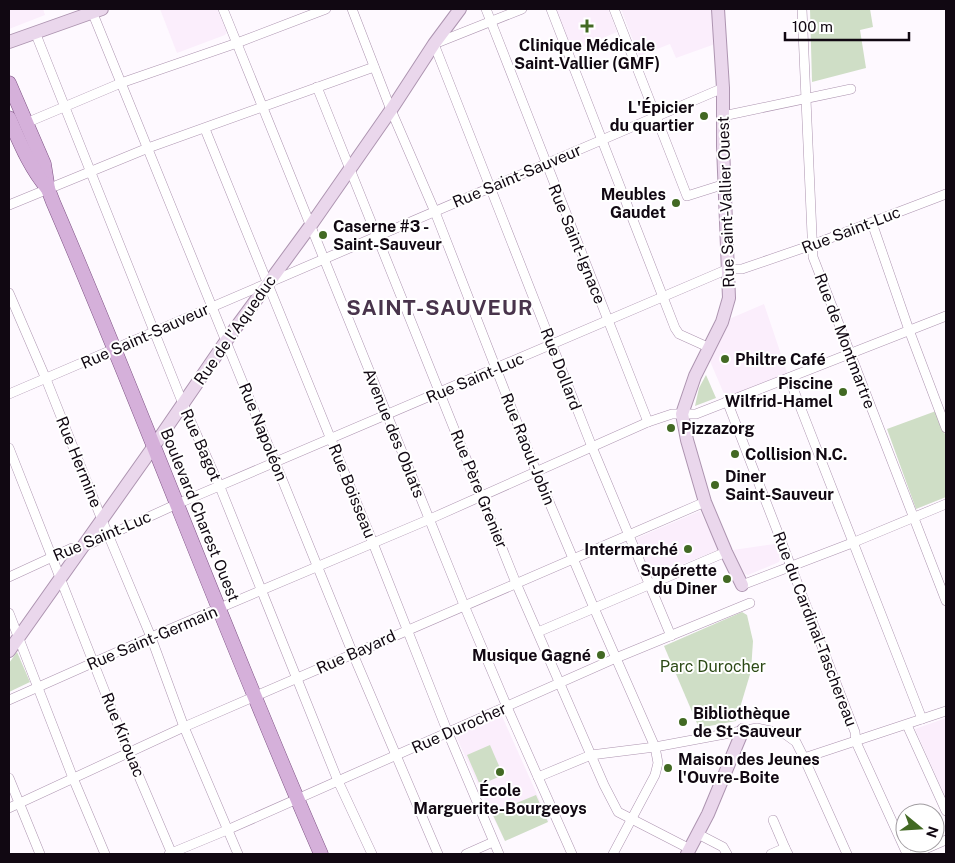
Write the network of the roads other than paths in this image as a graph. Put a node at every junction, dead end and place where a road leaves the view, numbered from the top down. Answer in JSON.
{"nodes":[{"id":1,"x":223,"y":9,"type":"edge"},
{"id":2,"x":326,"y":9,"type":"edge"},
{"id":3,"x":352,"y":9,"type":"edge"},
{"id":4,"x":460,"y":9,"type":"edge"},
{"id":5,"x":486,"y":9,"type":"edge"},
{"id":6,"x":522,"y":9,"type":"edge"},
{"id":7,"x":551,"y":9,"type":"edge"},
{"id":8,"x":614,"y":9,"type":"edge"},
{"id":9,"x":718,"y":9,"type":"edge"},
{"id":10,"x":802,"y":9,"type":"edge"},
{"id":11,"x":95,"y":10,"type":"edge"},
{"id":12,"x":491,"y":21,"type":"junction"},
{"id":13,"x":35,"y":32,"type":"junction"},
{"id":14,"x":9,"y":42,"type":"edge"},
{"id":15,"x":237,"y":43,"type":"junction"},
{"id":16,"x":434,"y":44,"type":"junction"},
{"id":17,"x":374,"y":67,"type":"junction"},
{"id":18,"x":9,"y":83,"type":"edge"},
{"id":19,"x":121,"y":83,"type":"junction"},
{"id":20,"x":316,"y":87,"type":"junction"},
{"id":21,"x":723,"y":88,"type":"junction"},
{"id":22,"x":851,"y":88,"type":"dead end"},
{"id":23,"x":805,"y":98,"type":"junction"},
{"id":24,"x":262,"y":107,"type":"junction"},
{"id":25,"x":64,"y":108,"type":"junction"},
{"id":26,"x":391,"y":110,"type":"junction"},
{"id":27,"x":723,"y":116,"type":"junction"},
{"id":28,"x":656,"y":117,"type":"junction"},
{"id":29,"x":9,"y":118,"type":"edge"},
{"id":30,"x":26,"y":123,"type":"junction"},
{"id":31,"x":205,"y":129,"type":"junction"},
{"id":32,"x":601,"y":140,"type":"junction"},
{"id":33,"x":148,"y":148,"type":"junction"},
{"id":34,"x":546,"y":164,"type":"junction"},
{"id":35,"x":349,"y":169,"type":"junction"},
{"id":36,"x":90,"y":171,"type":"junction"},
{"id":37,"x":724,"y":184,"type":"junction"},
{"id":38,"x":491,"y":188,"type":"junction"},
{"id":39,"x":48,"y":189,"type":"junction"},
{"id":40,"x":946,"y":194,"type":"edge"},
{"id":41,"x":9,"y":205,"type":"edge"},
{"id":42,"x":436,"y":212,"type":"junction"},
{"id":43,"x":872,"y":223,"type":"junction"},
{"id":44,"x":311,"y":225,"type":"junction"},
{"id":45,"x":378,"y":236,"type":"junction"},
{"id":46,"x":812,"y":246,"type":"junction"},
{"id":47,"x":325,"y":258,"type":"junction"},
{"id":48,"x":728,"y":269,"type":"junction"},
{"id":49,"x":268,"y":283,"type":"junction"},
{"id":50,"x":9,"y":293,"type":"edge"},
{"id":51,"x":662,"y":297,"type":"junction"},
{"id":52,"x":212,"y":307,"type":"junction"},
{"id":53,"x":946,"y":316,"type":"edge"},
{"id":54,"x":608,"y":321,"type":"junction"},
{"id":55,"x":908,"y":330,"type":"junction"},
{"id":56,"x":154,"y":333,"type":"junction"},
{"id":57,"x":226,"y":341,"type":"junction"},
{"id":58,"x":552,"y":345,"type":"junction"},
{"id":59,"x":710,"y":348,"type":"junction"},
{"id":60,"x":114,"y":349,"type":"junction"},
{"id":61,"x":850,"y":353,"type":"junction"},
{"id":62,"x":496,"y":368,"type":"junction"},
{"id":63,"x":789,"y":378,"type":"junction"},
{"id":64,"x":46,"y":379,"type":"junction"},
{"id":65,"x":440,"y":392,"type":"junction"},
{"id":66,"x":9,"y":394,"type":"edge"},
{"id":67,"x":727,"y":401,"type":"junction"},
{"id":68,"x":182,"y":404,"type":"junction"},
{"id":69,"x":682,"y":414,"type":"junction"},
{"id":70,"x":386,"y":415,"type":"junction"},
{"id":71,"x":648,"y":422,"type":"junction"},
{"id":72,"x":946,"y":428,"type":"edge"},
{"id":73,"x":331,"y":439,"type":"junction"},
{"id":74,"x":154,"y":446,"type":"junction"},
{"id":75,"x":592,"y":447,"type":"junction"},
{"id":76,"x":9,"y":448,"type":"edge"},
{"id":77,"x":275,"y":464,"type":"junction"},
{"id":78,"x":536,"y":471,"type":"junction"},
{"id":79,"x":220,"y":487,"type":"junction"},
{"id":80,"x":482,"y":496,"type":"junction"},
{"id":81,"x":705,"y":502,"type":"junction"},
{"id":82,"x":177,"y":504,"type":"junction"},
{"id":83,"x":946,"y":504,"type":"edge"},
{"id":84,"x":914,"y":516,"type":"junction"},
{"id":85,"x":102,"y":520,"type":"junction"},
{"id":86,"x":430,"y":520,"type":"junction"},
{"id":87,"x":108,"y":535,"type":"junction"},
{"id":88,"x":628,"y":535,"type":"junction"},
{"id":89,"x":373,"y":543,"type":"junction"},
{"id":90,"x":852,"y":543,"type":"junction"},
{"id":91,"x":81,"y":548,"type":"junction"},
{"id":92,"x":726,"y":552,"type":"junction"},
{"id":93,"x":52,"y":558,"type":"junction"},
{"id":94,"x":573,"y":559,"type":"junction"},
{"id":95,"x":792,"y":566,"type":"junction"},
{"id":96,"x":318,"y":567,"type":"junction"},
{"id":97,"x":9,"y":577,"type":"edge"},
{"id":98,"x":60,"y":577,"type":"junction"},
{"id":99,"x":516,"y":583,"type":"junction"},
{"id":100,"x":649,"y":585,"type":"junction"},
{"id":101,"x":742,"y":585,"type":"joint"},
{"id":102,"x":261,"y":591,"type":"junction"},
{"id":103,"x":946,"y":601,"type":"edge"},
{"id":104,"x":750,"y":604,"type":"dead end"},
{"id":105,"x":464,"y":605,"type":"junction"},
{"id":106,"x":594,"y":608,"type":"junction"},
{"id":107,"x":219,"y":610,"type":"junction"},
{"id":108,"x":9,"y":613,"type":"edge"},
{"id":109,"x":406,"y":630,"type":"junction"},
{"id":110,"x":538,"y":632,"type":"junction"},
{"id":111,"x":671,"y":636,"type":"junction"},
{"id":112,"x":151,"y":637,"type":"junction"},
{"id":113,"x":18,"y":638,"type":"junction"},
{"id":114,"x":9,"y":651,"type":"edge"},
{"id":115,"x":352,"y":654,"type":"junction"},
{"id":116,"x":616,"y":658,"type":"junction"},
{"id":117,"x":94,"y":663,"type":"junction"},
{"id":118,"x":296,"y":678,"type":"junction"},
{"id":119,"x":560,"y":683,"type":"junction"},
{"id":120,"x":38,"y":687,"type":"junction"},
{"id":121,"x":254,"y":697,"type":"junction"},
{"id":122,"x":9,"y":700,"type":"edge"},
{"id":123,"x":506,"y":707,"type":"junction"},
{"id":124,"x":946,"y":711,"type":"edge"},
{"id":125,"x":922,"y":720,"type":"junction"},
{"id":126,"x":907,"y":725,"type":"junction"},
{"id":127,"x":184,"y":727,"type":"junction"},
{"id":128,"x":743,"y":730,"type":"junction"},
{"id":129,"x":448,"y":733,"type":"junction"},
{"id":130,"x":856,"y":742,"type":"junction"},
{"id":131,"x":655,"y":747,"type":"junction"},
{"id":132,"x":130,"y":753,"type":"junction"},
{"id":133,"x":591,"y":755,"type":"junction"},
{"id":134,"x":395,"y":756,"type":"junction"},
{"id":135,"x":804,"y":758,"type":"junction"},
{"id":136,"x":9,"y":778,"type":"edge"},
{"id":137,"x":73,"y":778,"type":"junction"},
{"id":138,"x":538,"y":778,"type":"junction"},
{"id":139,"x":338,"y":781,"type":"junction"},
{"id":140,"x":297,"y":799,"type":"junction"},
{"id":141,"x":18,"y":804,"type":"junction"},
{"id":142,"x":9,"y":808,"type":"edge"},
{"id":143,"x":946,"y":811,"type":"edge"},
{"id":144,"x":632,"y":818,"type":"junction"},
{"id":145,"x":773,"y":820,"type":"dead end"},
{"id":146,"x":227,"y":830,"type":"junction"},
{"id":147,"x":698,"y":834,"type":"junction"},
{"id":148,"x":493,"y":842,"type":"junction"},
{"id":149,"x":688,"y":851,"type":"edge"},
{"id":150,"x":786,"y":851,"type":"edge"},
{"id":151,"x":40,"y":854,"type":"edge"},
{"id":152,"x":105,"y":854,"type":"edge"},
{"id":153,"x":171,"y":854,"type":"edge"},
{"id":154,"x":238,"y":854,"type":"edge"},
{"id":155,"x":321,"y":854,"type":"edge"},
{"id":156,"x":372,"y":854,"type":"edge"},
{"id":157,"x":438,"y":854,"type":"edge"},
{"id":158,"x":466,"y":854,"type":"edge"},
{"id":159,"x":499,"y":854,"type":"edge"},
{"id":160,"x":572,"y":854,"type":"edge"},
{"id":161,"x":613,"y":854,"type":"edge"},
{"id":162,"x":727,"y":854,"type":"edge"},
{"id":163,"x":771,"y":854,"type":"edge"},
{"id":164,"x":847,"y":854,"type":"edge"},
{"id":165,"x":906,"y":854,"type":"edge"}],
"edges":[{"from":1,"to":15,"type":"street","name":"Avenue des Oblats"},
{"from":2,"to":15,"type":"street"},
{"from":3,"to":17,"type":"street","name":"Rue Raoul-Jobin"},
{"from":4,"to":16,"type":"street","name":"Rue de l'Aqueduc"},
{"from":5,"to":12,"type":"street","name":"Rue Saint-Ignace"},
{"from":6,"to":12,"type":"street"},
{"from":7,"to":32,"type":"street"},
{"from":8,"to":28,"type":"street"},
{"from":9,"to":21,"type":"street","name":"Rue Saint-Vallier Ouest"},
{"from":10,"to":23,"type":"street","name":"Rue de Montmartre"},
{"from":11,"to":13,"type":"street"},
{"from":11,"to":19,"type":"street","name":"Rue Napoléon"},
{"from":12,"to":16,"type":"street"},
{"from":12,"to":34,"type":"street","name":"Rue Saint-Ignace"},
{"from":13,"to":14,"type":"street"},
{"from":13,"to":25,"type":"street","name":"Rue Bagot"},
{"from":15,"to":19,"type":"street"},
{"from":15,"to":24,"type":"street","name":"Avenue des Oblats"},
{"from":16,"to":26,"type":"street","name":"Rue de l'Aqueduc"},
{"from":16,"to":38,"type":"street","name":"Rue Dollard"},
{"from":17,"to":20,"type":"street"},
{"from":17,"to":26,"type":"street","name":"Rue Raoul-Jobin"},
{"from":18,"to":30,"type":"main road","name":"Boulevard Charest Ouest"},
{"from":19,"to":25,"type":"street"},
{"from":19,"to":33,"type":"street","name":"Rue Napoléon"},
{"from":20,"to":24,"type":"street"},
{"from":20,"to":35,"type":"street","name":"Rue Père Grenier"},
{"from":21,"to":27,"type":"street","name":"Rue Saint-Vallier Ouest"},
{"from":21,"to":28,"type":"street","name":"Rue Saint-Sauveur"},
{"from":22,"to":23,"type":"street"},
{"from":23,"to":27,"type":"street"},
{"from":23,"to":46,"type":"street","name":"Rue de Montmartre"},
{"from":24,"to":31,"type":"street"},
{"from":24,"to":44,"type":"street","name":"Avenue des Oblats"},
{"from":25,"to":30,"type":"street"},
{"from":25,"to":36,"type":"street","name":"Rue Bagot"},
{"from":26,"to":35,"type":"street","name":"Rue de l'Aqueduc"},
{"from":26,"to":42,"type":"street","name":"Rue Raoul-Jobin"},
{"from":27,"to":37,"type":"street","name":"Rue Saint-Vallier Ouest"},
{"from":28,"to":32,"type":"street","name":"Rue Saint-Sauveur"},
{"from":28,"to":37,"type":"street"},
{"from":29,"to":39,"type":"main road","name":"Boulevard Charest Ouest"},
{"from":30,"to":39,"type":"main road","name":"Boulevard Charest Ouest"},
{"from":31,"to":33,"type":"street"},
{"from":31,"to":49,"type":"street","name":"Rue Boisseau"},
{"from":32,"to":34,"type":"street","name":"Rue Saint-Sauveur"},
{"from":32,"to":51,"type":"street"},
{"from":33,"to":36,"type":"street"},
{"from":33,"to":52,"type":"street","name":"Rue Napoléon"},
{"from":34,"to":38,"type":"street","name":"Rue Saint-Sauveur"},
{"from":34,"to":54,"type":"street","name":"Rue Saint-Ignace"},
{"from":35,"to":44,"type":"street","name":"Rue de l'Aqueduc"},
{"from":35,"to":45,"type":"street","name":"Rue Père Grenier"},
{"from":36,"to":39,"type":"street"},
{"from":36,"to":56,"type":"street","name":"Rue Bagot"},
{"from":37,"to":48,"type":"street","name":"Rue Saint-Vallier Ouest"},
{"from":38,"to":42,"type":"street","name":"Rue Saint-Sauveur"},
{"from":38,"to":58,"type":"street","name":"Rue Dollard"},
{"from":39,"to":41,"type":"street"},
{"from":39,"to":60,"type":"main road","name":"Boulevard Charest Ouest"},
{"from":40,"to":43,"type":"street","name":"Rue Saint-Luc"},
{"from":42,"to":45,"type":"street","name":"Rue Saint-Sauveur"},
{"from":42,"to":62,"type":"street","name":"Rue Raoul-Jobin"},
{"from":43,"to":46,"type":"street","name":"Rue Saint-Luc"},
{"from":43,"to":55,"type":"street"},
{"from":44,"to":47,"type":"street","name":"Avenue des Oblats"},
{"from":44,"to":49,"type":"street","name":"Rue de l'Aqueduc"},
{"from":45,"to":47,"type":"street","name":"Rue Saint-Sauveur"},
{"from":45,"to":65,"type":"street","name":"Rue Père Grenier"},
{"from":46,"to":48,"type":"street","name":"Rue Saint-Luc"},
{"from":46,"to":61,"type":"street","name":"Rue de Montmartre"},
{"from":47,"to":49,"type":"street","name":"Rue Saint-Sauveur"},
{"from":47,"to":70,"type":"street","name":"Avenue des Oblats"},
{"from":48,"to":51,"type":"street","name":"Rue Saint-Luc"},
{"from":48,"to":59,"type":"street","name":"Rue Saint-Vallier Ouest"},
{"from":49,"to":52,"type":"street","name":"Rue Saint-Sauveur"},
{"from":49,"to":57,"type":"street","name":"Rue de l'Aqueduc"},
{"from":49,"to":73,"type":"street","name":"Rue Boisseau"},
{"from":50,"to":64,"type":"street","name":"Rue Hermine"},
{"from":51,"to":54,"type":"street","name":"Rue Saint-Luc"},
{"from":51,"to":59,"type":"street"},
{"from":52,"to":56,"type":"street","name":"Rue Saint-Sauveur"},
{"from":52,"to":57,"type":"street","name":"Rue Napoléon"},
{"from":53,"to":55,"type":"street","name":"Rue Saint-Germain"},
{"from":54,"to":58,"type":"street","name":"Rue Saint-Luc"},
{"from":54,"to":71,"type":"street","name":"Rue Saint-Ignace"},
{"from":55,"to":61,"type":"street","name":"Rue Saint-Germain"},
{"from":55,"to":72,"type":"street"},
{"from":56,"to":60,"type":"street","name":"Rue Saint-Sauveur"},
{"from":56,"to":68,"type":"street","name":"Rue Bagot"},
{"from":57,"to":68,"type":"street","name":"Rue de l'Aqueduc"},
{"from":57,"to":77,"type":"street","name":"Rue Napoléon"},
{"from":58,"to":62,"type":"street","name":"Rue Saint-Luc"},
{"from":58,"to":75,"type":"street","name":"Rue Dollard"},
{"from":59,"to":69,"type":"street","name":"Rue Saint-Vallier Ouest"},
{"from":60,"to":64,"type":"street","name":"Rue Saint-Sauveur"},
{"from":60,"to":74,"type":"main road","name":"Boulevard Charest Ouest"},
{"from":61,"to":63,"type":"street","name":"Rue Saint-Germain"},
{"from":61,"to":84,"type":"street","name":"Rue de Montmartre"},
{"from":62,"to":65,"type":"street","name":"Rue Saint-Luc"},
{"from":62,"to":78,"type":"street","name":"Rue Raoul-Jobin"},
{"from":63,"to":67,"type":"street","name":"Rue Saint-Germain"},
{"from":63,"to":90,"type":"street"},
{"from":64,"to":66,"type":"street","name":"Rue Saint-Sauveur"},
{"from":64,"to":85,"type":"street","name":"Rue Hermine"},
{"from":65,"to":70,"type":"street","name":"Rue Saint-Luc"},
{"from":65,"to":80,"type":"street","name":"Rue Père Grenier"},
{"from":67,"to":69,"type":"street","name":"Rue Saint-Germain"},
{"from":67,"to":95,"type":"street","name":"Rue du Cardinal-Taschereau"},
{"from":68,"to":74,"type":"street","name":"Rue de l'Aqueduc"},
{"from":68,"to":79,"type":"street","name":"Rue Bagot"},
{"from":69,"to":71,"type":"street","name":"Rue Saint-Germain"},
{"from":69,"to":81,"type":"street","name":"Rue Saint-Vallier Ouest"},
{"from":70,"to":73,"type":"street","name":"Rue Saint-Luc"},
{"from":70,"to":86,"type":"street","name":"Avenue des Oblats"},
{"from":71,"to":75,"type":"street","name":"Rue Saint-Germain"},
{"from":73,"to":77,"type":"street","name":"Rue Saint-Luc"},
{"from":73,"to":89,"type":"street","name":"Rue Boisseau"},
{"from":74,"to":82,"type":"main road","name":"Boulevard Charest Ouest"},
{"from":74,"to":85,"type":"street","name":"Rue de l'Aqueduc"},
{"from":75,"to":78,"type":"street","name":"Rue Saint-Germain"},
{"from":75,"to":88,"type":"street","name":"Rue Dollard"},
{"from":76,"to":93,"type":"street","name":"Rue Kirouac"},
{"from":77,"to":79,"type":"street","name":"Rue Saint-Luc"},
{"from":77,"to":96,"type":"street","name":"Rue Napoléon"},
{"from":78,"to":80,"type":"street","name":"Rue Saint-Germain"},
{"from":78,"to":94,"type":"street","name":"Rue Raoul-Jobin"},
{"from":79,"to":82,"type":"street","name":"Rue Saint-Luc"},
{"from":79,"to":102,"type":"street","name":"Rue Bagot"},
{"from":80,"to":86,"type":"street","name":"Rue Saint-Germain"},
{"from":80,"to":99,"type":"street","name":"Rue Père Grenier"},
{"from":81,"to":88,"type":"street","name":"Rue Bayard"},
{"from":81,"to":92,"type":"street","name":"Rue Saint-Vallier Ouest"},
{"from":82,"to":87,"type":"street","name":"Rue Saint-Luc"},
{"from":82,"to":107,"type":"main road","name":"Boulevard Charest Ouest"},
{"from":83,"to":84,"type":"street"},
{"from":84,"to":90,"type":"street"},
{"from":84,"to":103,"type":"street","name":"Rue de Montmartre"},
{"from":85,"to":87,"type":"street","name":"Rue Hermine"},
{"from":85,"to":91,"type":"street","name":"Rue de l'Aqueduc"},
{"from":86,"to":89,"type":"street","name":"Rue Saint-Germain"},
{"from":86,"to":105,"type":"street","name":"Avenue des Oblats"},
{"from":87,"to":91,"type":"street","name":"Rue Saint-Luc"},
{"from":87,"to":112,"type":"street","name":"Rue Hermine"},
{"from":88,"to":94,"type":"street","name":"Rue Bayard"},
{"from":88,"to":100,"type":"street","name":"Rue Dollard"},
{"from":89,"to":96,"type":"street","name":"Rue Saint-Germain"},
{"from":89,"to":109,"type":"street","name":"Rue Boisseau"},
{"from":90,"to":95,"type":"street"},
{"from":90,"to":125,"type":"street"},
{"from":91,"to":93,"type":"street","name":"Rue Saint-Luc"},
{"from":91,"to":98,"type":"street","name":"Rue de l'Aqueduc"},
{"from":92,"to":100,"type":"street"},
{"from":92,"to":101,"type":"street","name":"Rue Saint-Vallier Ouest"},
{"from":93,"to":97,"type":"street","name":"Rue Saint-Luc"},
{"from":93,"to":98,"type":"street","name":"Rue Kirouac"},
{"from":94,"to":99,"type":"street","name":"Rue Bayard"},
{"from":94,"to":106,"type":"street","name":"Rue Raoul-Jobin"},
{"from":95,"to":101,"type":"street"},
{"from":95,"to":130,"type":"street","name":"Rue du Cardinal-Taschereau"},
{"from":96,"to":102,"type":"street","name":"Rue Saint-Germain"},
{"from":96,"to":115,"type":"street","name":"Rue Napoléon"},
{"from":98,"to":113,"type":"street","name":"Rue de l'Aqueduc"},
{"from":98,"to":117,"type":"street","name":"Rue Kirouac"},
{"from":99,"to":105,"type":"street","name":"Rue Bayard"},
{"from":99,"to":110,"type":"street","name":"Rue Père Grenier"},
{"from":100,"to":106,"type":"street"},
{"from":100,"to":111,"type":"street","name":"Rue Dollard"},
{"from":102,"to":107,"type":"street","name":"Rue Saint-Germain"},
{"from":102,"to":118,"type":"street","name":"Rue Bagot"},
{"from":104,"to":111,"type":"street","name":"Rue Durocher"},
{"from":105,"to":109,"type":"street","name":"Rue Bayard"},
{"from":105,"to":123,"type":"street","name":"Avenue des Oblats"},
{"from":106,"to":110,"type":"street"},
{"from":106,"to":116,"type":"street","name":"Rue Raoul-Jobin"},
{"from":107,"to":112,"type":"street","name":"Rue Saint-Germain"},
{"from":107,"to":121,"type":"main road","name":"Boulevard Charest Ouest"},
{"from":108,"to":113,"type":"street"},
{"from":109,"to":115,"type":"street","name":"Rue Bayard"},
{"from":109,"to":129,"type":"street","name":"Rue Boisseau"},
{"from":110,"to":119,"type":"street","name":"Rue Père Grenier"},
{"from":111,"to":116,"type":"street","name":"Rue Durocher"},
{"from":112,"to":117,"type":"street","name":"Rue Saint-Germain"},
{"from":112,"to":127,"type":"street","name":"Rue Hermine"},
{"from":113,"to":114,"type":"street","name":"Rue de l'Aqueduc"},
{"from":113,"to":120,"type":"street"},
{"from":115,"to":118,"type":"street","name":"Rue Bayard"},
{"from":115,"to":134,"type":"street","name":"Rue Napoléon"},
{"from":116,"to":119,"type":"street","name":"Rue Durocher"},
{"from":116,"to":131,"type":"street","name":"Rue Raoul-Jobin"},
{"from":117,"to":120,"type":"street","name":"Rue Saint-Germain"},
{"from":117,"to":132,"type":"street","name":"Rue Kirouac"},
{"from":118,"to":121,"type":"street","name":"Rue Bayard"},
{"from":118,"to":139,"type":"street","name":"Rue Bagot"},
{"from":119,"to":123,"type":"street","name":"Rue Durocher"},
{"from":119,"to":133,"type":"street","name":"Rue Père Grenier"},
{"from":120,"to":122,"type":"street","name":"Rue Saint-Germain"},
{"from":120,"to":137,"type":"street"},
{"from":121,"to":127,"type":"street","name":"Rue Bayard"},
{"from":121,"to":140,"type":"main road","name":"Boulevard Charest Ouest"},
{"from":123,"to":129,"type":"street","name":"Rue Durocher"},
{"from":123,"to":138,"type":"street","name":"Avenue des Oblats"},
{"from":124,"to":125,"type":"street"},
{"from":125,"to":126,"type":"street"},
{"from":126,"to":130,"type":"street"},
{"from":126,"to":143,"type":"street"},
{"from":127,"to":132,"type":"street","name":"Rue Bayard"},
{"from":127,"to":146,"type":"street","name":"Rue Hermine"},
{"from":128,"to":131,"type":"street"},
{"from":128,"to":135,"type":"street"},
{"from":128,"to":147,"type":"street"},
{"from":129,"to":134,"type":"street","name":"Rue Durocher"},
{"from":129,"to":148,"type":"street","name":"Rue Boisseau"},
{"from":130,"to":135,"type":"street"},
{"from":130,"to":165,"type":"street","name":"Rue du Cardinal-Taschereau"},
{"from":131,"to":133,"type":"street"},
{"from":131,"to":144,"type":"street"},
{"from":132,"to":137,"type":"street","name":"Rue Bayard"},
{"from":132,"to":153,"type":"street","name":"Rue Kirouac"},
{"from":133,"to":138,"type":"street"},
{"from":133,"to":144,"type":"street","name":"Rue Père Grenier"},
{"from":134,"to":139,"type":"street","name":"Rue Durocher"},
{"from":134,"to":157,"type":"street","name":"Rue Napoléon"},
{"from":135,"to":164,"type":"street"},
{"from":136,"to":141,"type":"street"},
{"from":137,"to":141,"type":"street","name":"Rue Bayard"},
{"from":137,"to":152,"type":"street"},
{"from":138,"to":160,"type":"street","name":"Avenue des Oblats"},
{"from":139,"to":140,"type":"street","name":"Rue Durocher"},
{"from":139,"to":156,"type":"street","name":"Rue Bagot"},
{"from":140,"to":146,"type":"street","name":"Rue Durocher"},
{"from":140,"to":155,"type":"main road","name":"Boulevard Charest Ouest"},
{"from":141,"to":142,"type":"street","name":"Rue Bayard"},
{"from":141,"to":151,"type":"street"},
{"from":144,"to":149,"type":"street","name":"Rue Père Grenier"},
{"from":144,"to":161,"type":"street"},
{"from":145,"to":150,"type":"street"},
{"from":146,"to":153,"type":"street","name":"Rue Durocher"},
{"from":146,"to":154,"type":"street","name":"Rue Hermine"},
{"from":147,"to":149,"type":"street"},
{"from":147,"to":162,"type":"street"},
{"from":148,"to":158,"type":"street"},
{"from":148,"to":159,"type":"street","name":"Rue Boisseau"},
{"from":150,"to":163,"type":"street"}]}
